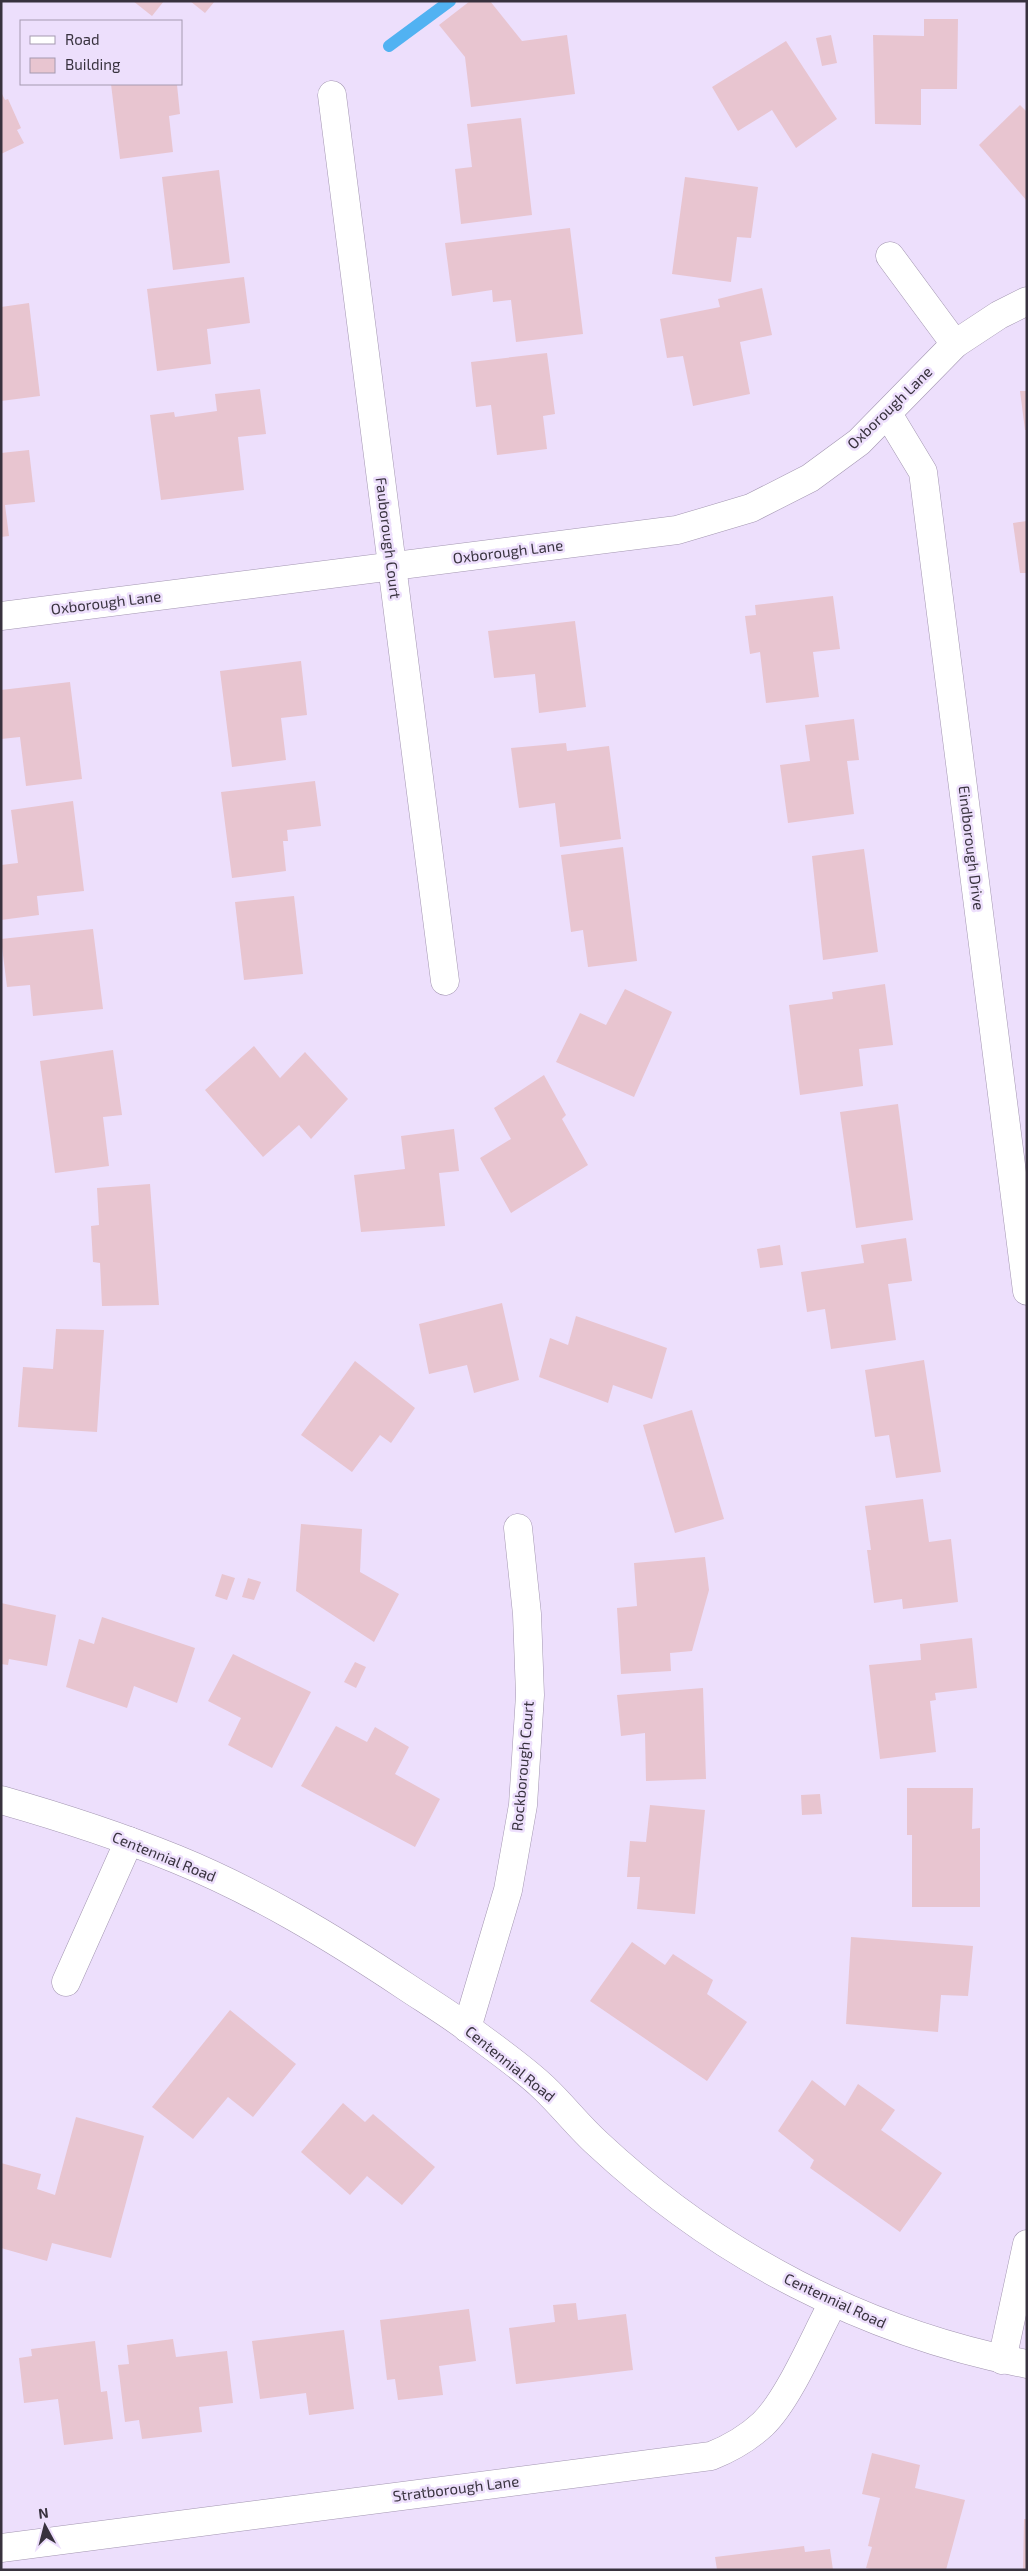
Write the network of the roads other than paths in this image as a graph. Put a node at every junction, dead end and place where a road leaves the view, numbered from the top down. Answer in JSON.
{"nodes":[{"id":1,"x":332,"y":95,"type":"dead end"},
{"id":2,"x":890,"y":256,"type":"dead end"},
{"id":3,"x":1027,"y":301,"type":"edge"},
{"id":4,"x":955,"y":344,"type":"junction"},
{"id":5,"x":888,"y":414,"type":"junction"},
{"id":6,"x":392,"y":567,"type":"junction"},
{"id":7,"x":1,"y":616,"type":"edge"},
{"id":8,"x":445,"y":980,"type":"dead end"},
{"id":9,"x":1027,"y":1291,"type":"edge"},
{"id":10,"x":518,"y":1528,"type":"dead end"},
{"id":11,"x":1,"y":1800,"type":"edge"},
{"id":12,"x":129,"y":1842,"type":"junction"},
{"id":13,"x":66,"y":1982,"type":"dead end"},
{"id":14,"x":467,"y":2028,"type":"junction"},
{"id":15,"x":1027,"y":2244,"type":"edge"},
{"id":16,"x":833,"y":2303,"type":"junction"},
{"id":17,"x":1014,"y":2362,"type":"edge"},
{"id":18,"x":1,"y":2548,"type":"edge"}],
"edges":[{"from":1,"to":6,"type":"street","name":"Fauborough Court"},
{"from":2,"to":4,"type":"street"},
{"from":3,"to":4,"type":"street","name":"Oxborough Lane"},
{"from":4,"to":5,"type":"street","name":"Oxborough Lane"},
{"from":5,"to":6,"type":"street","name":"Oxborough Lane"},
{"from":5,"to":9,"type":"street","name":"Eindborough Drive"},
{"from":6,"to":7,"type":"street","name":"Oxborough Lane"},
{"from":6,"to":8,"type":"street","name":"Fauborough Court"},
{"from":10,"to":14,"type":"street","name":"Rockborough Court"},
{"from":11,"to":12,"type":"street","name":"Centennial Road"},
{"from":12,"to":13,"type":"street"},
{"from":12,"to":14,"type":"street","name":"Centennial Road"},
{"from":14,"to":16,"type":"street","name":"Centennial Road"},
{"from":15,"to":17,"type":"street"},
{"from":16,"to":17,"type":"street","name":"Centennial Road"},
{"from":16,"to":18,"type":"street","name":"Stratborough Lane"}]}
